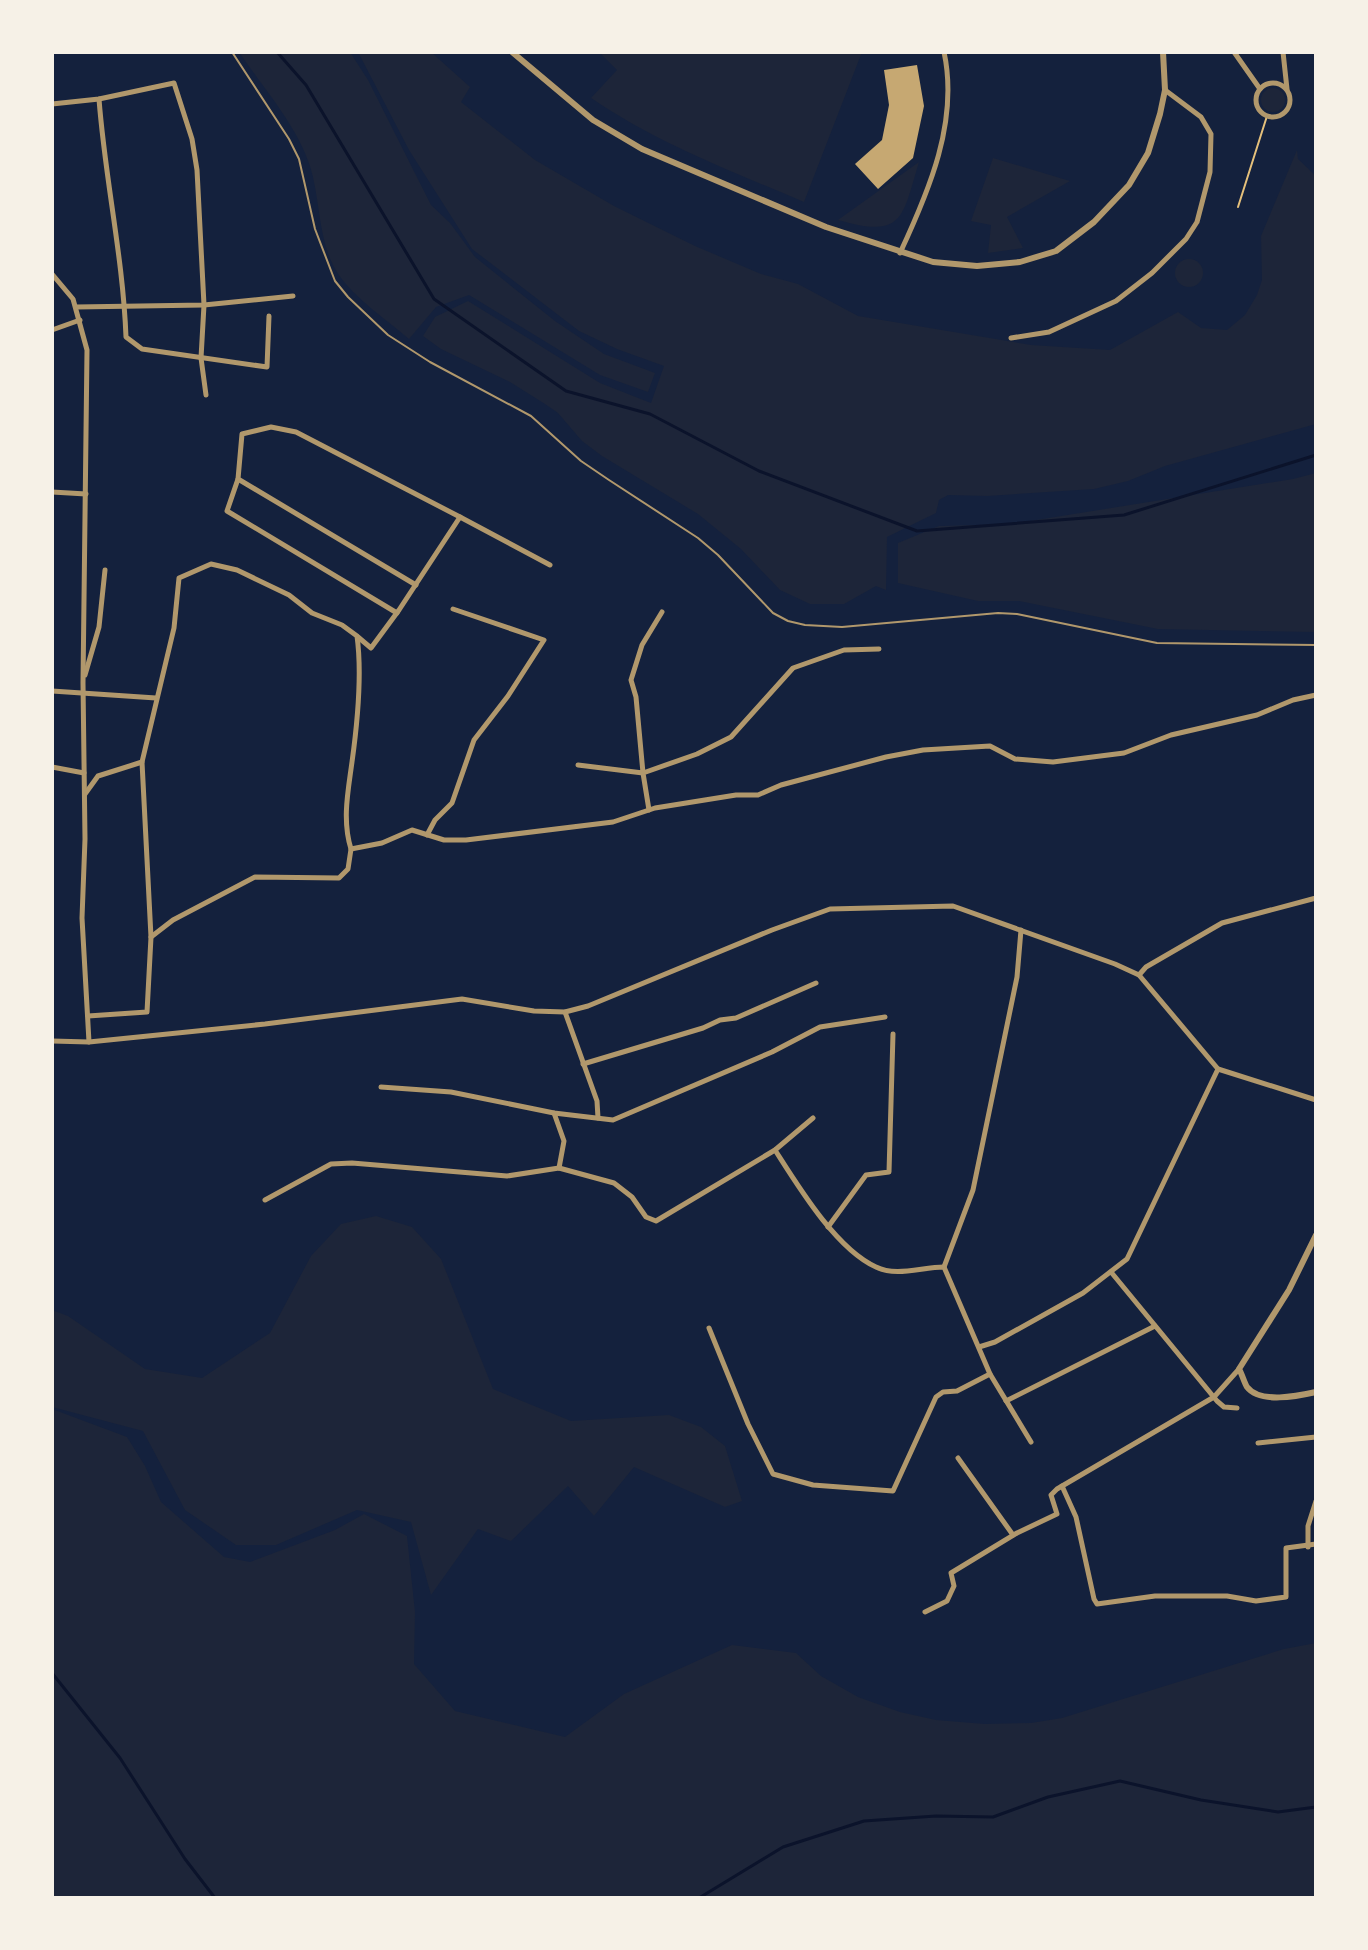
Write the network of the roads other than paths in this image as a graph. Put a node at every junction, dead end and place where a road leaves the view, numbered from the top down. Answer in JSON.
{"nodes":[{"id":1,"x":232,"y":52,"type":"edge"},
{"id":2,"x":512,"y":52,"type":"edge"},
{"id":3,"x":944,"y":52,"type":"edge"},
{"id":4,"x":1163,"y":52,"type":"edge"},
{"id":5,"x":1234,"y":52,"type":"edge"},
{"id":6,"x":1283,"y":52,"type":"edge"},
{"id":7,"x":1260,"y":89,"type":"junction"},
{"id":8,"x":1165,"y":90,"type":"junction"},
{"id":9,"x":1287,"y":90,"type":"junction"},
{"id":10,"x":99,"y":99,"type":"junction"},
{"id":11,"x":52,"y":104,"type":"edge"},
{"id":12,"x":900,"y":253,"type":"junction"},
{"id":13,"x":52,"y":274,"type":"edge"},
{"id":14,"x":293,"y":296,"type":"dead end"},
{"id":15,"x":204,"y":305,"type":"junction"},
{"id":16,"x":76,"y":307,"type":"junction"},
{"id":17,"x":125,"y":307,"type":"junction"},
{"id":18,"x":269,"y":316,"type":"dead end"},
{"id":19,"x":80,"y":320,"type":"junction"},
{"id":20,"x":52,"y":330,"type":"edge"},
{"id":21,"x":1011,"y":338,"type":"dead end"},
{"id":22,"x":201,"y":358,"type":"junction"},
{"id":23,"x":206,"y":395,"type":"dead end"},
{"id":24,"x":238,"y":479,"type":"junction"},
{"id":25,"x":52,"y":492,"type":"edge"},
{"id":26,"x":86,"y":494,"type":"junction"},
{"id":27,"x":460,"y":517,"type":"junction"},
{"id":28,"x":550,"y":565,"type":"dead end"},
{"id":29,"x":105,"y":570,"type":"dead end"},
{"id":30,"x":416,"y":585,"type":"junction"},
{"id":31,"x":453,"y":609,"type":"dead end"},
{"id":32,"x":662,"y":612,"type":"dead end"},
{"id":33,"x":397,"y":613,"type":"junction"},
{"id":34,"x":357,"y":636,"type":"junction"},
{"id":35,"x":1316,"y":645,"type":"edge"},
{"id":36,"x":879,"y":649,"type":"dead end"},
{"id":37,"x":83,"y":683,"type":"junction"},
{"id":38,"x":52,"y":691,"type":"edge"},
{"id":39,"x":84,"y":693,"type":"junction"},
{"id":40,"x":1316,"y":695,"type":"edge"},
{"id":41,"x":156,"y":698,"type":"junction"},
{"id":42,"x":142,"y":762,"type":"junction"},
{"id":43,"x":578,"y":765,"type":"dead end"},
{"id":44,"x":52,"y":767,"type":"edge"},
{"id":45,"x":84,"y":773,"type":"junction"},
{"id":46,"x":643,"y":773,"type":"junction"},
{"id":47,"x":85,"y":794,"type":"junction"},
{"id":48,"x":649,"y":810,"type":"junction"},
{"id":49,"x":427,"y":835,"type":"junction"},
{"id":50,"x":351,"y":849,"type":"junction"},
{"id":51,"x":1316,"y":898,"type":"edge"},
{"id":52,"x":1021,"y":930,"type":"junction"},
{"id":53,"x":151,"y":937,"type":"junction"},
{"id":54,"x":1139,"y":975,"type":"junction"},
{"id":55,"x":816,"y":983,"type":"dead end"},
{"id":56,"x":565,"y":1012,"type":"junction"},
{"id":57,"x":88,"y":1016,"type":"junction"},
{"id":58,"x":885,"y":1017,"type":"dead end"},
{"id":59,"x":893,"y":1034,"type":"dead end"},
{"id":60,"x":52,"y":1041,"type":"edge"},
{"id":61,"x":89,"y":1042,"type":"junction"},
{"id":62,"x":583,"y":1064,"type":"junction"},
{"id":63,"x":1218,"y":1069,"type":"junction"},
{"id":64,"x":381,"y":1087,"type":"dead end"},
{"id":65,"x":1316,"y":1100,"type":"edge"},
{"id":66,"x":554,"y":1113,"type":"junction"},
{"id":67,"x":598,"y":1118,"type":"junction"},
{"id":68,"x":813,"y":1118,"type":"dead end"},
{"id":69,"x":775,"y":1150,"type":"junction"},
{"id":70,"x":559,"y":1168,"type":"junction"},
{"id":71,"x":265,"y":1200,"type":"dead end"},
{"id":72,"x":828,"y":1227,"type":"junction"},
{"id":73,"x":1316,"y":1235,"type":"edge"},
{"id":74,"x":944,"y":1267,"type":"junction"},
{"id":75,"x":1111,"y":1272,"type":"junction"},
{"id":76,"x":1155,"y":1326,"type":"junction"},
{"id":77,"x":709,"y":1328,"type":"dead end"},
{"id":78,"x":979,"y":1347,"type":"junction"},
{"id":79,"x":1239,"y":1369,"type":"junction"},
{"id":80,"x":990,"y":1374,"type":"junction"},
{"id":81,"x":1316,"y":1392,"type":"edge"},
{"id":82,"x":1214,"y":1397,"type":"junction"},
{"id":83,"x":1006,"y":1401,"type":"junction"},
{"id":84,"x":1237,"y":1408,"type":"dead end"},
{"id":85,"x":1316,"y":1437,"type":"edge"},
{"id":86,"x":1031,"y":1442,"type":"dead end"},
{"id":87,"x":1258,"y":1443,"type":"dead end"},
{"id":88,"x":958,"y":1458,"type":"dead end"},
{"id":89,"x":1062,"y":1486,"type":"junction"},
{"id":90,"x":1316,"y":1501,"type":"edge"},
{"id":91,"x":1013,"y":1535,"type":"junction"},
{"id":92,"x":1316,"y":1544,"type":"edge"},
{"id":93,"x":1308,"y":1547,"type":"junction"},
{"id":94,"x":925,"y":1612,"type":"dead end"}],
"edges":[{"from":1,"to":35,"type":"lane"},
{"from":2,"to":12,"type":"street"},
{"from":3,"to":12,"type":"street"},
{"from":4,"to":8,"type":"street"},
{"from":5,"to":7,"type":"street"},
{"from":6,"to":9,"type":"street"},
{"from":7,"to":9,"type":"street"},
{"from":7,"to":9,"type":"street"},
{"from":8,"to":12,"type":"street"},
{"from":8,"to":21,"type":"street"},
{"from":10,"to":11,"type":"street"},
{"from":10,"to":15,"type":"street"},
{"from":10,"to":17,"type":"street"},
{"from":13,"to":16,"type":"street"},
{"from":14,"to":15,"type":"street"},
{"from":15,"to":17,"type":"street"},
{"from":15,"to":22,"type":"street"},
{"from":16,"to":17,"type":"street"},
{"from":16,"to":19,"type":"street"},
{"from":17,"to":22,"type":"street"},
{"from":18,"to":22,"type":"street"},
{"from":19,"to":20,"type":"street"},
{"from":19,"to":26,"type":"street"},
{"from":22,"to":23,"type":"street"},
{"from":24,"to":27,"type":"street"},
{"from":24,"to":30,"type":"street"},
{"from":24,"to":33,"type":"street"},
{"from":25,"to":26,"type":"street"},
{"from":26,"to":37,"type":"street"},
{"from":27,"to":28,"type":"street"},
{"from":27,"to":30,"type":"street"},
{"from":29,"to":37,"type":"street"},
{"from":30,"to":33,"type":"street"},
{"from":31,"to":49,"type":"street"},
{"from":32,"to":46,"type":"street"},
{"from":33,"to":34,"type":"street"},
{"from":34,"to":41,"type":"street"},
{"from":34,"to":50,"type":"street"},
{"from":36,"to":46,"type":"street"},
{"from":37,"to":39,"type":"street"},
{"from":38,"to":39,"type":"street"},
{"from":39,"to":41,"type":"street"},
{"from":39,"to":45,"type":"street"},
{"from":40,"to":48,"type":"street"},
{"from":41,"to":42,"type":"street"},
{"from":42,"to":47,"type":"street"},
{"from":42,"to":53,"type":"street"},
{"from":43,"to":46,"type":"street"},
{"from":44,"to":45,"type":"street"},
{"from":45,"to":47,"type":"street"},
{"from":46,"to":48,"type":"street"},
{"from":47,"to":57,"type":"street"},
{"from":48,"to":49,"type":"street"},
{"from":49,"to":50,"type":"street"},
{"from":50,"to":53,"type":"street"},
{"from":51,"to":54,"type":"street"},
{"from":52,"to":54,"type":"street"},
{"from":52,"to":56,"type":"street"},
{"from":52,"to":74,"type":"street"},
{"from":53,"to":57,"type":"street"},
{"from":54,"to":63,"type":"street"},
{"from":55,"to":62,"type":"street"},
{"from":56,"to":61,"type":"street"},
{"from":56,"to":62,"type":"street"},
{"from":57,"to":61,"type":"street"},
{"from":58,"to":67,"type":"street"},
{"from":59,"to":72,"type":"street"},
{"from":60,"to":61,"type":"street"},
{"from":62,"to":67,"type":"street"},
{"from":63,"to":65,"type":"street"},
{"from":63,"to":75,"type":"street"},
{"from":64,"to":66,"type":"street"},
{"from":66,"to":67,"type":"street"},
{"from":66,"to":70,"type":"street"},
{"from":68,"to":69,"type":"street"},
{"from":69,"to":70,"type":"street"},
{"from":69,"to":72,"type":"street"},
{"from":70,"to":71,"type":"street"},
{"from":72,"to":74,"type":"street"},
{"from":73,"to":79,"type":"street"},
{"from":74,"to":78,"type":"street"},
{"from":75,"to":76,"type":"street"},
{"from":75,"to":78,"type":"street"},
{"from":76,"to":82,"type":"street"},
{"from":76,"to":83,"type":"street"},
{"from":77,"to":80,"type":"street"},
{"from":78,"to":80,"type":"street"},
{"from":79,"to":81,"type":"street"},
{"from":79,"to":82,"type":"street"},
{"from":80,"to":83,"type":"street"},
{"from":82,"to":84,"type":"street"},
{"from":82,"to":89,"type":"street"},
{"from":83,"to":86,"type":"street"},
{"from":85,"to":87,"type":"street"},
{"from":88,"to":91,"type":"street"},
{"from":89,"to":91,"type":"street"},
{"from":89,"to":93,"type":"street"},
{"from":90,"to":93,"type":"street"},
{"from":91,"to":94,"type":"street"},
{"from":92,"to":93,"type":"street"}]}
